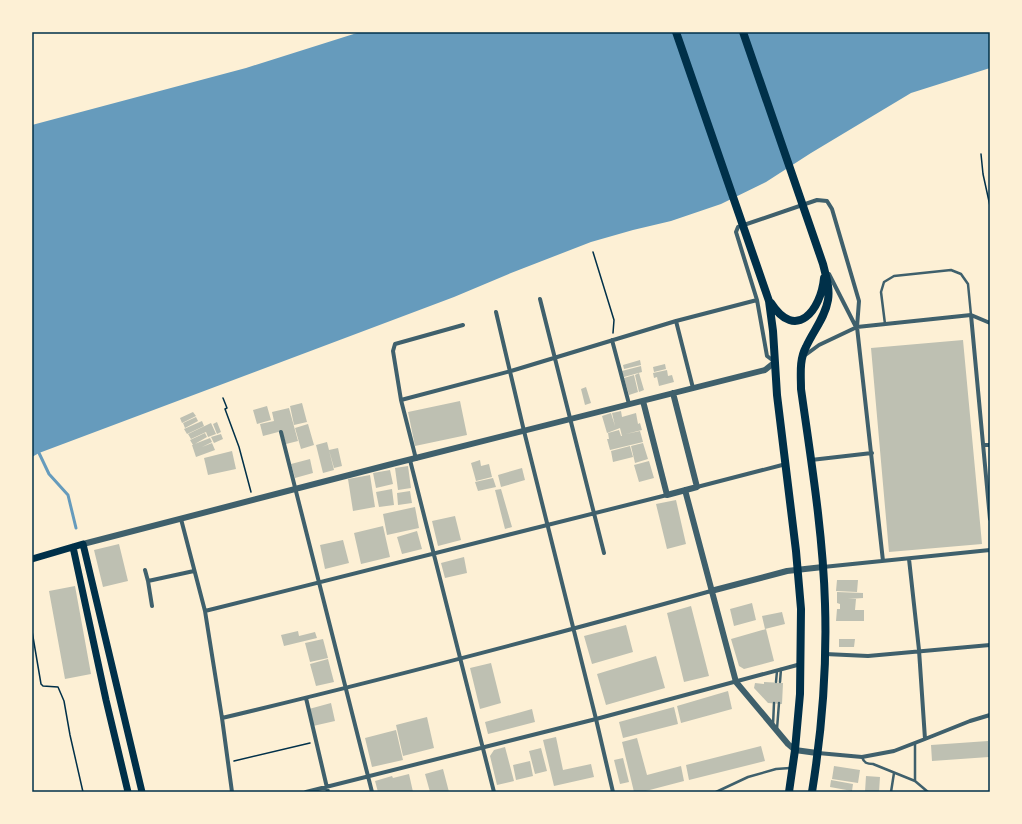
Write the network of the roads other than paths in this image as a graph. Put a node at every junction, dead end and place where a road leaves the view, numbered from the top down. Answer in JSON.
{"nodes":[{"id":1,"x":676,"y":32,"type":"edge"},
{"id":2,"x":743,"y":32,"type":"edge"},
{"id":3,"x":824,"y":264,"type":"junction"},
{"id":4,"x":540,"y":299,"type":"dead end"},
{"id":5,"x":757,"y":300,"type":"junction"},
{"id":6,"x":769,"y":301,"type":"junction"},
{"id":7,"x":496,"y":312,"type":"dead end"},
{"id":8,"x":971,"y":315,"type":"junction"},
{"id":9,"x":676,"y":321,"type":"junction"},
{"id":10,"x":990,"y":323,"type":"edge"},
{"id":11,"x":885,"y":324,"type":"junction"},
{"id":12,"x":463,"y":325,"type":"dead end"},
{"id":13,"x":856,"y":327,"type":"junction"},
{"id":14,"x":612,"y":340,"type":"junction"},
{"id":15,"x":554,"y":358,"type":"junction"},
{"id":16,"x":802,"y":358,"type":"junction"},
{"id":17,"x":775,"y":362,"type":"junction"},
{"id":18,"x":511,"y":371,"type":"junction"},
{"id":19,"x":693,"y":388,"type":"junction"},
{"id":20,"x":673,"y":393,"type":"junction"},
{"id":21,"x":401,"y":400,"type":"junction"},
{"id":22,"x":643,"y":401,"type":"junction"},
{"id":23,"x":629,"y":404,"type":"junction"},
{"id":24,"x":570,"y":420,"type":"junction"},
{"id":25,"x":524,"y":431,"type":"junction"},
{"id":26,"x":281,"y":432,"type":"dead end"},
{"id":27,"x":984,"y":445,"type":"junction"},
{"id":28,"x":990,"y":445,"type":"edge"},
{"id":29,"x":872,"y":454,"type":"junction"},
{"id":30,"x":413,"y":460,"type":"junction"},
{"id":31,"x":811,"y":460,"type":"junction"},
{"id":32,"x":786,"y":464,"type":"junction"},
{"id":33,"x":698,"y":487,"type":"junction"},
{"id":34,"x":295,"y":490,"type":"junction"},
{"id":35,"x":685,"y":490,"type":"junction"},
{"id":36,"x":667,"y":495,"type":"junction"},
{"id":37,"x":594,"y":514,"type":"junction"},
{"id":38,"x":181,"y":519,"type":"junction"},
{"id":39,"x":990,"y":519,"type":"edge"},
{"id":40,"x":548,"y":525,"type":"junction"},
{"id":41,"x":83,"y":544,"type":"junction"},
{"id":42,"x":73,"y":547,"type":"junction"},
{"id":43,"x":990,"y":550,"type":"edge"},
{"id":44,"x":604,"y":553,"type":"dead end"},
{"id":45,"x":433,"y":554,"type":"junction"},
{"id":46,"x":32,"y":559,"type":"edge"},
{"id":47,"x":909,"y":559,"type":"junction"},
{"id":48,"x":883,"y":561,"type":"junction"},
{"id":49,"x":823,"y":567,"type":"junction"},
{"id":50,"x":145,"y":570,"type":"dead end"},
{"id":51,"x":798,"y":570,"type":"junction"},
{"id":52,"x":194,"y":571,"type":"junction"},
{"id":53,"x":148,"y":581,"type":"junction"},
{"id":54,"x":319,"y":583,"type":"junction"},
{"id":55,"x":711,"y":592,"type":"junction"},
{"id":56,"x":152,"y":606,"type":"dead end"},
{"id":57,"x":205,"y":611,"type":"junction"},
{"id":58,"x":574,"y":630,"type":"junction"},
{"id":59,"x":990,"y":645,"type":"edge"},
{"id":60,"x":918,"y":650,"type":"junction"},
{"id":61,"x":825,"y":654,"type":"junction"},
{"id":62,"x":460,"y":659,"type":"junction"},
{"id":63,"x":801,"y":664,"type":"junction"},
{"id":64,"x":779,"y":670,"type":"junction"},
{"id":65,"x":736,"y":682,"type":"junction"},
{"id":66,"x":776,"y":682,"type":"dead end"},
{"id":67,"x":780,"y":682,"type":"dead end"},
{"id":68,"x":346,"y":687,"type":"junction"},
{"id":69,"x":306,"y":698,"type":"junction"},
{"id":70,"x":774,"y":703,"type":"dead end"},
{"id":71,"x":779,"y":704,"type":"dead end"},
{"id":72,"x":990,"y":715,"type":"edge"},
{"id":73,"x":222,"y":718,"type":"junction"},
{"id":74,"x":596,"y":719,"type":"junction"},
{"id":75,"x":775,"y":729,"type":"junction"},
{"id":76,"x":925,"y":739,"type":"junction"},
{"id":77,"x":915,"y":743,"type":"junction"},
{"id":78,"x":483,"y":747,"type":"junction"},
{"id":79,"x":795,"y":750,"type":"junction"},
{"id":80,"x":817,"y":753,"type":"junction"},
{"id":81,"x":862,"y":758,"type":"junction"},
{"id":82,"x":793,"y":767,"type":"junction"},
{"id":83,"x":894,"y":773,"type":"junction"},
{"id":84,"x":368,"y":776,"type":"junction"},
{"id":85,"x":915,"y":781,"type":"junction"},
{"id":86,"x":327,"y":787,"type":"junction"},
{"id":87,"x":128,"y":792,"type":"edge"},
{"id":88,"x":142,"y":792,"type":"edge"},
{"id":89,"x":232,"y":792,"type":"edge"},
{"id":90,"x":306,"y":792,"type":"edge"},
{"id":91,"x":328,"y":792,"type":"edge"},
{"id":92,"x":372,"y":792,"type":"edge"},
{"id":93,"x":494,"y":792,"type":"edge"},
{"id":94,"x":613,"y":792,"type":"edge"},
{"id":95,"x":716,"y":792,"type":"edge"},
{"id":96,"x":789,"y":792,"type":"edge"},
{"id":97,"x":812,"y":792,"type":"edge"},
{"id":98,"x":892,"y":792,"type":"edge"},
{"id":99,"x":928,"y":792,"type":"edge"}],
"edges":[{"from":1,"to":6,"type":"highway"},
{"from":2,"to":3,"type":"highway"},
{"from":3,"to":6,"type":"highway"},
{"from":3,"to":13,"type":"street"},
{"from":3,"to":16,"type":"highway"},
{"from":4,"to":15,"type":"street"},
{"from":5,"to":9,"type":"street"},
{"from":5,"to":13,"type":"street"},
{"from":5,"to":17,"type":"street"},
{"from":6,"to":17,"type":"highway"},
{"from":7,"to":18,"type":"street"},
{"from":8,"to":10,"type":"street"},
{"from":8,"to":11,"type":"street"},
{"from":8,"to":11,"type":"lane"},
{"from":8,"to":27,"type":"street"},
{"from":9,"to":14,"type":"street"},
{"from":9,"to":19,"type":"street"},
{"from":11,"to":13,"type":"street"},
{"from":12,"to":21,"type":"street"},
{"from":13,"to":16,"type":"street"},
{"from":13,"to":29,"type":"street"},
{"from":14,"to":15,"type":"street"},
{"from":14,"to":23,"type":"street"},
{"from":15,"to":18,"type":"street"},
{"from":15,"to":24,"type":"street"},
{"from":16,"to":31,"type":"highway"},
{"from":17,"to":19,"type":"street"},
{"from":17,"to":32,"type":"highway"},
{"from":18,"to":21,"type":"street"},
{"from":18,"to":25,"type":"street"},
{"from":19,"to":20,"type":"street"},
{"from":20,"to":22,"type":"street"},
{"from":20,"to":33,"type":"street"},
{"from":21,"to":30,"type":"street"},
{"from":22,"to":23,"type":"street"},
{"from":22,"to":36,"type":"street"},
{"from":23,"to":24,"type":"street"},
{"from":24,"to":25,"type":"street"},
{"from":24,"to":37,"type":"street"},
{"from":25,"to":30,"type":"street"},
{"from":25,"to":40,"type":"street"},
{"from":26,"to":34,"type":"street"},
{"from":27,"to":28,"type":"street"},
{"from":27,"to":39,"type":"street"},
{"from":29,"to":31,"type":"street"},
{"from":29,"to":48,"type":"street"},
{"from":30,"to":34,"type":"street"},
{"from":30,"to":45,"type":"street"},
{"from":31,"to":49,"type":"highway"},
{"from":32,"to":33,"type":"street"},
{"from":32,"to":51,"type":"highway"},
{"from":33,"to":35,"type":"street"},
{"from":34,"to":38,"type":"street"},
{"from":34,"to":54,"type":"street"},
{"from":35,"to":36,"type":"street"},
{"from":35,"to":55,"type":"street"},
{"from":36,"to":37,"type":"street"},
{"from":37,"to":40,"type":"street"},
{"from":37,"to":44,"type":"street"},
{"from":38,"to":41,"type":"street"},
{"from":38,"to":52,"type":"street"},
{"from":40,"to":45,"type":"street"},
{"from":40,"to":58,"type":"street"},
{"from":41,"to":42,"type":"main road"},
{"from":41,"to":88,"type":"main road"},
{"from":42,"to":46,"type":"main road"},
{"from":42,"to":87,"type":"main road"},
{"from":43,"to":47,"type":"street"},
{"from":45,"to":54,"type":"street"},
{"from":45,"to":62,"type":"street"},
{"from":47,"to":48,"type":"street"},
{"from":47,"to":60,"type":"street"},
{"from":48,"to":49,"type":"street"},
{"from":49,"to":51,"type":"street"},
{"from":49,"to":61,"type":"highway"},
{"from":50,"to":53,"type":"street"},
{"from":51,"to":55,"type":"street"},
{"from":51,"to":63,"type":"highway"},
{"from":52,"to":53,"type":"street"},
{"from":52,"to":57,"type":"street"},
{"from":53,"to":56,"type":"street"},
{"from":54,"to":57,"type":"street"},
{"from":54,"to":68,"type":"street"},
{"from":55,"to":58,"type":"street"},
{"from":55,"to":65,"type":"street"},
{"from":57,"to":73,"type":"street"},
{"from":58,"to":62,"type":"street"},
{"from":58,"to":74,"type":"street"},
{"from":59,"to":60,"type":"street"},
{"from":60,"to":61,"type":"street"},
{"from":60,"to":76,"type":"street"},
{"from":61,"to":80,"type":"highway"},
{"from":62,"to":68,"type":"street"},
{"from":62,"to":78,"type":"street"},
{"from":63,"to":64,"type":"street"},
{"from":63,"to":79,"type":"highway"},
{"from":64,"to":65,"type":"street"},
{"from":64,"to":66,"type":"lane"},
{"from":64,"to":67,"type":"lane"},
{"from":65,"to":74,"type":"street"},
{"from":65,"to":75,"type":"street"},
{"from":68,"to":69,"type":"street"},
{"from":68,"to":84,"type":"street"},
{"from":69,"to":73,"type":"street"},
{"from":69,"to":86,"type":"street"},
{"from":70,"to":75,"type":"lane"},
{"from":71,"to":75,"type":"lane"},
{"from":72,"to":76,"type":"street"},
{"from":73,"to":89,"type":"street"},
{"from":74,"to":78,"type":"street"},
{"from":74,"to":94,"type":"street"},
{"from":75,"to":79,"type":"street"},
{"from":76,"to":77,"type":"street"},
{"from":77,"to":81,"type":"street"},
{"from":77,"to":85,"type":"lane"},
{"from":78,"to":84,"type":"street"},
{"from":78,"to":93,"type":"street"},
{"from":79,"to":80,"type":"street"},
{"from":79,"to":82,"type":"highway"},
{"from":80,"to":81,"type":"street"},
{"from":80,"to":97,"type":"highway"},
{"from":81,"to":83,"type":"lane"},
{"from":82,"to":95,"type":"lane"},
{"from":82,"to":96,"type":"highway"},
{"from":83,"to":85,"type":"lane"},
{"from":83,"to":98,"type":"lane"},
{"from":84,"to":86,"type":"street"},
{"from":84,"to":92,"type":"street"},
{"from":85,"to":99,"type":"lane"},
{"from":86,"to":90,"type":"street"},
{"from":86,"to":91,"type":"street"}]}
